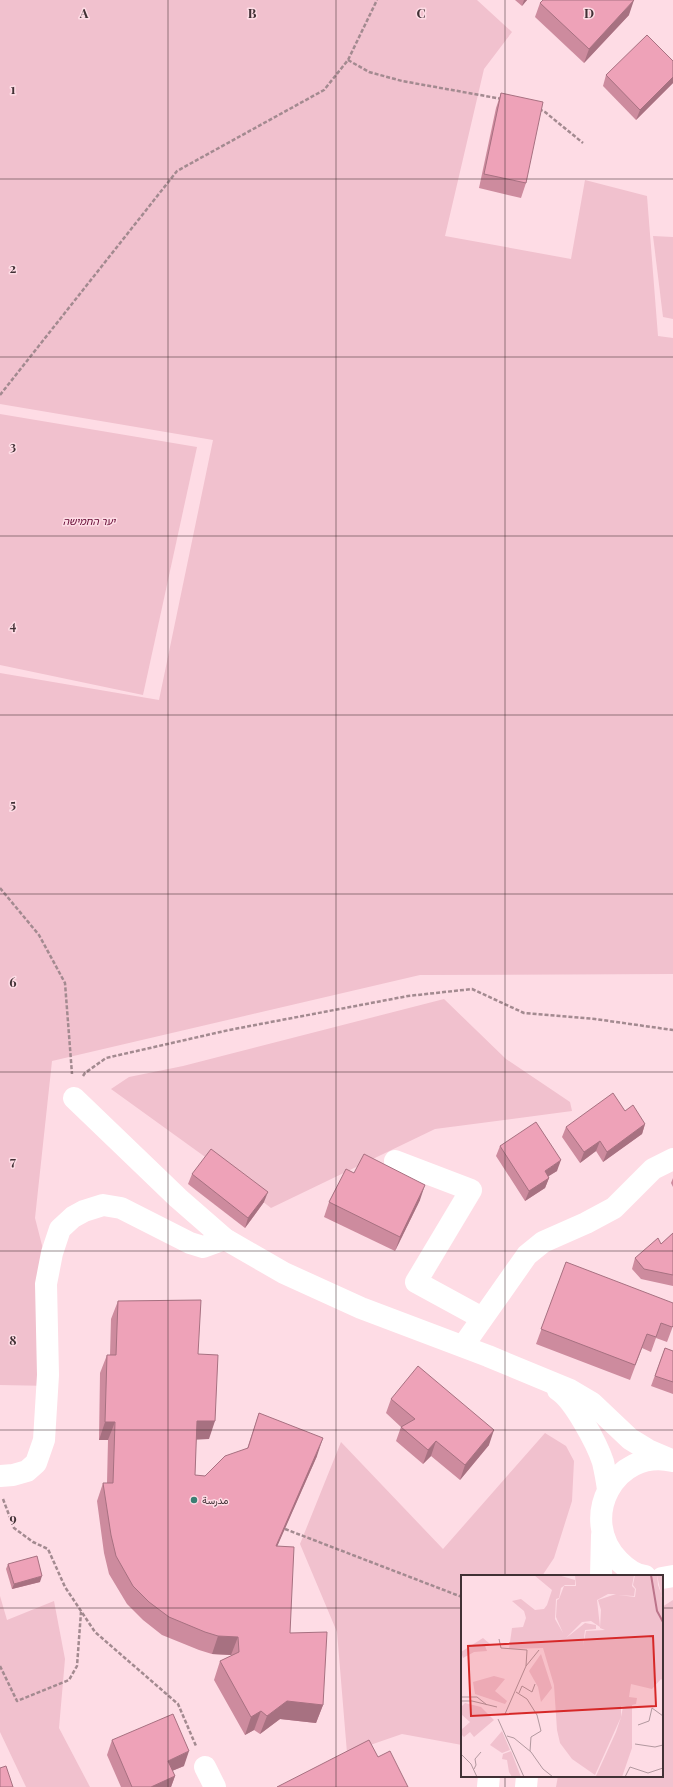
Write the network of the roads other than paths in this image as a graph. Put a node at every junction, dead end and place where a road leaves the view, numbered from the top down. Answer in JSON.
{"nodes":[{"id":1,"x":74,"y":1098,"type":"road end"},
{"id":2,"x":673,"y":1159,"type":"edge"},
{"id":3,"x":395,"y":1161,"type":"dead end"},
{"id":4,"x":225,"y":1239,"type":"junction"},
{"id":5,"x":482,"y":1318,"type":"junction"},
{"id":6,"x":463,"y":1346,"type":"junction"},
{"id":7,"x":540,"y":1378,"type":"junction"},
{"id":8,"x":672,"y":1461,"type":"edge"},
{"id":9,"x":0,"y":1485,"type":"edge"},
{"id":10,"x":608,"y":1490,"type":"junction"},
{"id":11,"x":602,"y":1535,"type":"junction"},
{"id":12,"x":601,"y":1575,"type":"edge"},
{"id":13,"x":643,"y":1575,"type":"edge"},
{"id":14,"x":673,"y":1576,"type":"edge"},
{"id":15,"x":663,"y":1578,"type":"edge"},
{"id":16,"x":205,"y":1767,"type":"road end"},
{"id":17,"x":489,"y":1777,"type":"edge"},
{"id":18,"x":527,"y":1777,"type":"edge"},
{"id":19,"x":215,"y":1787,"type":"edge"},
{"id":20,"x":488,"y":1787,"type":"edge"},
{"id":21,"x":526,"y":1787,"type":"edge"}],
"edges":[{"from":1,"to":4,"type":"street"},
{"from":2,"to":5,"type":"street"},
{"from":3,"to":5,"type":"street"},
{"from":4,"to":6,"type":"street"},
{"from":4,"to":9,"type":"street"},
{"from":5,"to":6,"type":"street"},
{"from":6,"to":7,"type":"street"},
{"from":7,"to":8,"type":"street"},
{"from":7,"to":10,"type":"street"},
{"from":8,"to":10,"type":"street"},
{"from":10,"to":11,"type":"street"},
{"from":11,"to":12,"type":"street"},
{"from":11,"to":13,"type":"street"},
{"from":14,"to":15,"type":"street"},
{"from":16,"to":19,"type":"street"},
{"from":17,"to":20,"type":"street"},
{"from":18,"to":21,"type":"street"}]}
